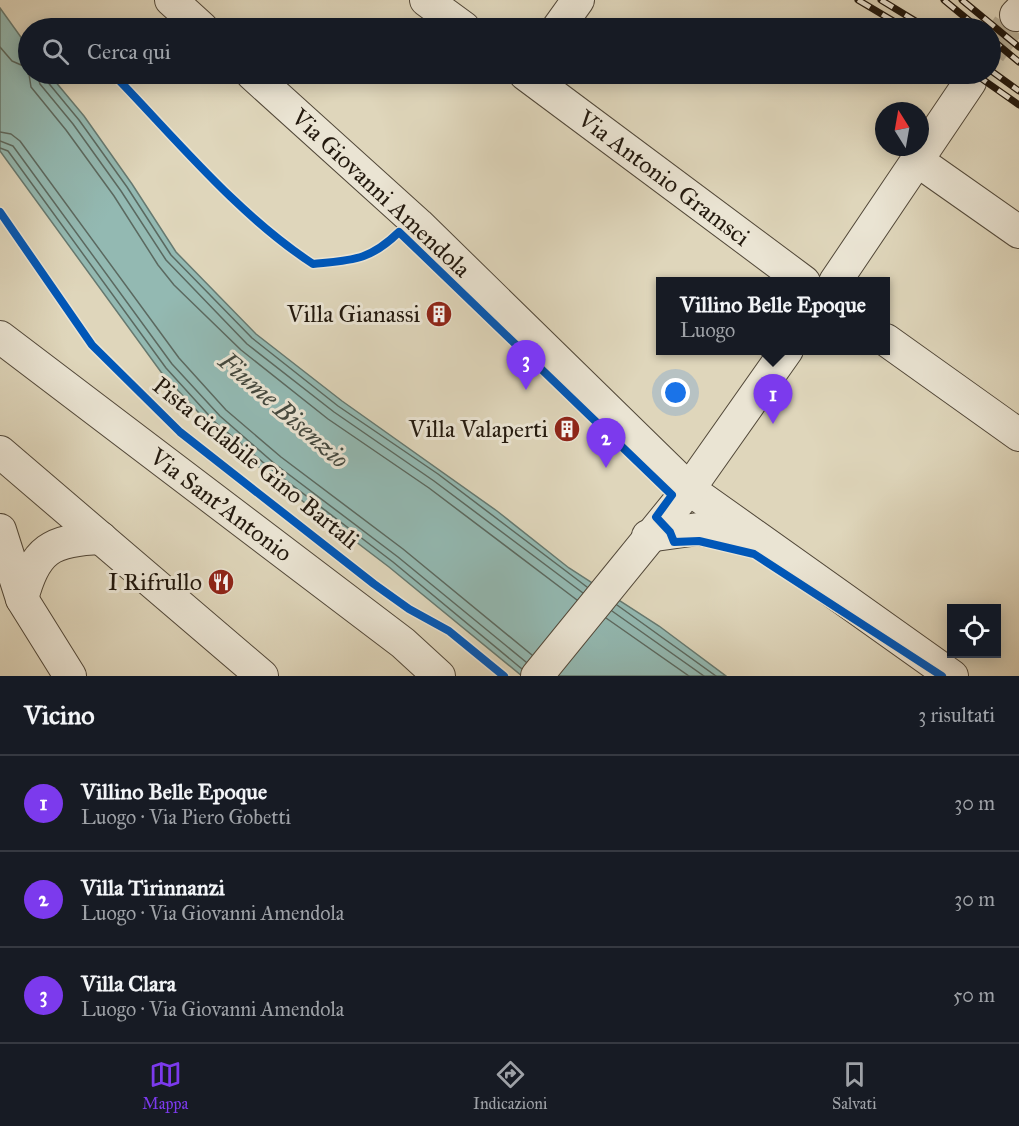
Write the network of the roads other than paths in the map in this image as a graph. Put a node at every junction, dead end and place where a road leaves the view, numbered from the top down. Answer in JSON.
{"nodes":[{"id":1,"x":171,"y":0,"type":"edge"},
{"id":2,"x":426,"y":0,"type":"edge"},
{"id":3,"x":578,"y":0,"type":"edge"},
{"id":4,"x":191,"y":18,"type":"edge"},
{"id":5,"x":450,"y":18,"type":"edge"},
{"id":6,"x":565,"y":18,"type":"edge"},
{"id":7,"x":263,"y":84,"type":"edge"},
{"id":8,"x":538,"y":84,"type":"edge"},
{"id":9,"x":969,"y":84,"type":"edge"},
{"id":10,"x":918,"y":161,"type":"junction"},
{"id":11,"x":1019,"y":232,"type":"edge"},
{"id":12,"x":797,"y":277,"type":"edge"},
{"id":13,"x":839,"y":277,"type":"edge"},
{"id":14,"x":0,"y":337,"type":"edge"},
{"id":15,"x":890,"y":344,"type":"edge"},
{"id":16,"x":784,"y":355,"type":"edge"},
{"id":17,"x":1019,"y":435,"type":"edge"},
{"id":18,"x":0,"y":452,"type":"edge"},
{"id":19,"x":689,"y":489,"type":"junction"},
{"id":20,"x":0,"y":530,"type":"edge"},
{"id":21,"x":648,"y":536,"type":"junction"},
{"id":22,"x":101,"y":538,"type":"junction"},
{"id":23,"x":759,"y":540,"type":"junction"},
{"id":24,"x":22,"y":599,"type":"junction"},
{"id":25,"x":70,"y":676,"type":"edge"},
{"id":26,"x":262,"y":676,"type":"edge"},
{"id":27,"x":439,"y":676,"type":"edge"},
{"id":28,"x":537,"y":676,"type":"edge"},
{"id":29,"x":952,"y":676,"type":"edge"}],
"edges":[{"from":1,"to":4,"type":"street"},
{"from":2,"to":5,"type":"street"},
{"from":3,"to":6,"type":"street"},
{"from":7,"to":19,"type":"street","name":"Via Giovanni Amendola"},
{"from":8,"to":12,"type":"street","name":"Via Antonio Gramsci"},
{"from":9,"to":10,"type":"street"},
{"from":10,"to":11,"type":"street"},
{"from":10,"to":13,"type":"street"},
{"from":14,"to":27,"type":"street","name":"Via Sant'Antonio"},
{"from":15,"to":17,"type":"street"},
{"from":16,"to":19,"type":"street"},
{"from":18,"to":22,"type":"street"},
{"from":19,"to":21,"type":"street"},
{"from":19,"to":23,"type":"street","name":"Via Giovanni Amendola"},
{"from":20,"to":24,"type":"street"},
{"from":21,"to":23,"type":"street"},
{"from":21,"to":28,"type":"street"},
{"from":22,"to":24,"type":"street"},
{"from":22,"to":26,"type":"street"},
{"from":23,"to":29,"type":"street","name":"Via Giovanni Amendola"},
{"from":24,"to":25,"type":"street"}]}
